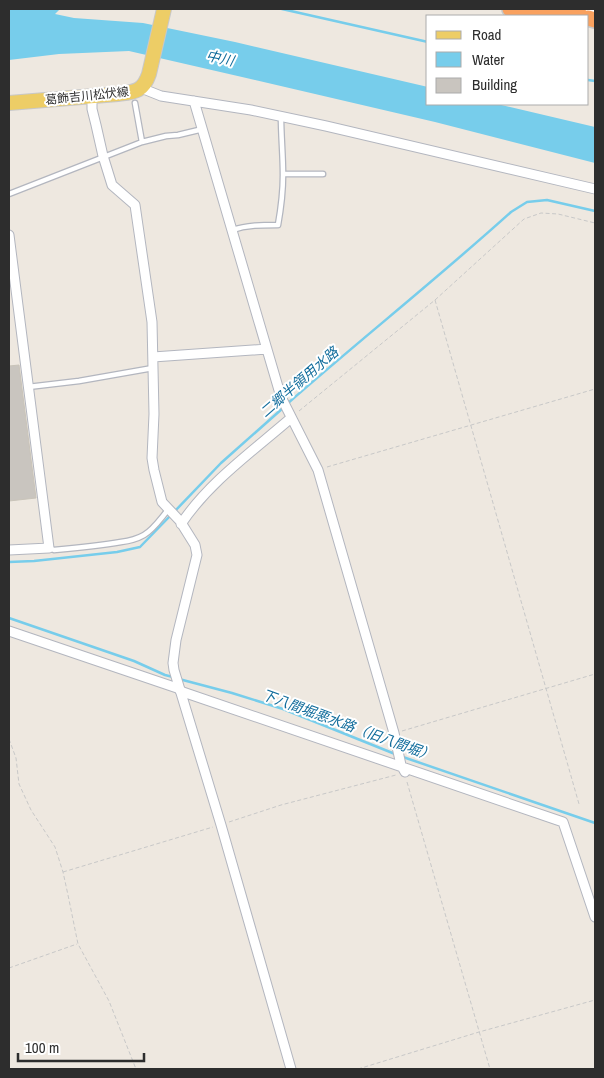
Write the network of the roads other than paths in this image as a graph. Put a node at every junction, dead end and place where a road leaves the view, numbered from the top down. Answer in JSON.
{"nodes":[{"id":1,"x":164,"y":9,"type":"edge"},
{"id":2,"x":510,"y":9,"type":"edge"},
{"id":3,"x":553,"y":9,"type":"edge"},
{"id":4,"x":589,"y":9,"type":"edge"},
{"id":5,"x":595,"y":10,"type":"edge"},
{"id":6,"x":541,"y":15,"type":"edge"},
{"id":7,"x":576,"y":15,"type":"edge"},
{"id":8,"x":141,"y":88,"type":"junction"},
{"id":9,"x":92,"y":96,"type":"junction"},
{"id":10,"x":194,"y":101,"type":"junction"},
{"id":11,"x":9,"y":103,"type":"edge"},
{"id":12,"x":135,"y":103,"type":"dead end"},
{"id":13,"x":281,"y":116,"type":"junction"},
{"id":14,"x":203,"y":130,"type":"junction"},
{"id":15,"x":142,"y":142,"type":"junction"},
{"id":16,"x":103,"y":156,"type":"junction"},
{"id":17,"x":284,"y":174,"type":"junction"},
{"id":18,"x":323,"y":174,"type":"dead end"},
{"id":19,"x":595,"y":189,"type":"edge"},
{"id":20,"x":9,"y":194,"type":"edge"},
{"id":21,"x":232,"y":230,"type":"junction"},
{"id":22,"x":9,"y":235,"type":"edge"},
{"id":23,"x":267,"y":349,"type":"junction"},
{"id":24,"x":153,"y":357,"type":"junction"},
{"id":25,"x":153,"y":368,"type":"junction"},
{"id":26,"x":28,"y":387,"type":"junction"},
{"id":27,"x":291,"y":418,"type":"junction"},
{"id":28,"x":168,"y":510,"type":"junction"},
{"id":29,"x":181,"y":523,"type":"junction"},
{"id":30,"x":49,"y":548,"type":"junction"},
{"id":31,"x":9,"y":550,"type":"edge"},
{"id":32,"x":9,"y":631,"type":"edge"},
{"id":33,"x":179,"y":688,"type":"junction"},
{"id":34,"x":403,"y":769,"type":"junction"},
{"id":35,"x":595,"y":917,"type":"edge"},
{"id":36,"x":291,"y":1069,"type":"edge"}],
"edges":[{"from":1,"to":8,"type":"main road","name":"葛飾吉川松伏線"},
{"from":2,"to":6,"type":"highway"},
{"from":3,"to":7,"type":"highway"},
{"from":4,"to":5,"type":"street"},
{"from":8,"to":9,"type":"main road","name":"葛飾吉川松伏線"},
{"from":8,"to":10,"type":"street"},
{"from":9,"to":11,"type":"main road","name":"葛飾吉川松伏線"},
{"from":9,"to":16,"type":"street"},
{"from":10,"to":13,"type":"street"},
{"from":10,"to":14,"type":"street"},
{"from":12,"to":15,"type":"lane"},
{"from":13,"to":17,"type":"lane"},
{"from":13,"to":19,"type":"street"},
{"from":14,"to":15,"type":"lane"},
{"from":14,"to":21,"type":"street"},
{"from":15,"to":16,"type":"lane"},
{"from":16,"to":20,"type":"lane"},
{"from":16,"to":24,"type":"street"},
{"from":17,"to":18,"type":"lane"},
{"from":17,"to":21,"type":"lane"},
{"from":21,"to":23,"type":"street"},
{"from":22,"to":26,"type":"street"},
{"from":23,"to":24,"type":"street"},
{"from":23,"to":27,"type":"street"},
{"from":24,"to":25,"type":"street"},
{"from":25,"to":26,"type":"lane"},
{"from":25,"to":28,"type":"street"},
{"from":26,"to":30,"type":"street"},
{"from":27,"to":29,"type":"street"},
{"from":27,"to":34,"type":"street"},
{"from":28,"to":29,"type":"street"},
{"from":28,"to":30,"type":"lane"},
{"from":29,"to":33,"type":"street"},
{"from":30,"to":31,"type":"street"},
{"from":32,"to":33,"type":"street"},
{"from":33,"to":34,"type":"street"},
{"from":33,"to":36,"type":"street"},
{"from":34,"to":35,"type":"street"}]}
